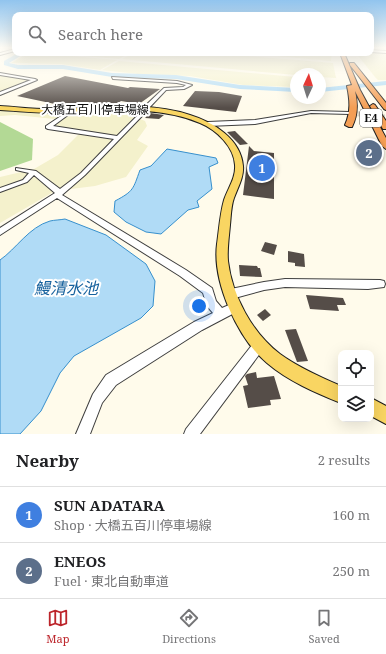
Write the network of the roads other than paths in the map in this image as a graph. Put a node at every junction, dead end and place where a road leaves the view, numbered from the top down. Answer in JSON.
{"nodes":[{"id":1,"x":350,"y":68,"type":"edge"},
{"id":2,"x":353,"y":68,"type":"edge"},
{"id":3,"x":0,"y":74,"type":"edge"},
{"id":4,"x":113,"y":78,"type":"dead end"},
{"id":5,"x":40,"y":81,"type":"dead end"},
{"id":6,"x":361,"y":90,"type":"junction"},
{"id":7,"x":0,"y":94,"type":"edge"},
{"id":8,"x":0,"y":98,"type":"edge"},
{"id":9,"x":0,"y":108,"type":"edge"},
{"id":10,"x":144,"y":108,"type":"junction"},
{"id":11,"x":386,"y":108,"type":"edge"},
{"id":12,"x":70,"y":111,"type":"junction"},
{"id":13,"x":350,"y":114,"type":"tunnel mouth"},
{"id":14,"x":208,"y":124,"type":"junction"},
{"id":15,"x":349,"y":126,"type":"dead end"},
{"id":16,"x":386,"y":127,"type":"edge"},
{"id":17,"x":118,"y":138,"type":"junction"},
{"id":18,"x":386,"y":146,"type":"edge"},
{"id":19,"x":18,"y":169,"type":"dead end"},
{"id":20,"x":34,"y":172,"type":"junction"},
{"id":21,"x":0,"y":190,"type":"edge"},
{"id":22,"x":58,"y":194,"type":"junction"},
{"id":23,"x":0,"y":232,"type":"edge"},
{"id":24,"x":380,"y":284,"type":"dead end"},
{"id":25,"x":230,"y":294,"type":"junction"},
{"id":26,"x":236,"y":307,"type":"junction"},
{"id":27,"x":220,"y":314,"type":"junction"},
{"id":28,"x":260,"y":344,"type":"junction"},
{"id":29,"x":338,"y":394,"type":"edge"},
{"id":30,"x":374,"y":409,"type":"edge"},
{"id":31,"x":386,"y":415,"type":"edge"},
{"id":32,"x":83,"y":434,"type":"edge"},
{"id":33,"x":191,"y":434,"type":"edge"}],
"edges":[{"from":1,"to":6,"type":"highway"},
{"from":2,"to":6,"type":"highway","number":"E4"},
{"from":3,"to":7,"type":"street"},
{"from":4,"to":10,"type":"street"},
{"from":5,"to":8,"type":"street"},
{"from":6,"to":11,"type":"highway"},
{"from":6,"to":15,"type":"highway"},
{"from":6,"to":16,"type":"highway","number":"E4"},
{"from":6,"to":18,"type":"highway","number":"E4"},
{"from":9,"to":12,"type":"main road","name":"大橋五百川停車場線"},
{"from":10,"to":12,"type":"main road","name":"大橋五百川停車場線"},
{"from":10,"to":14,"type":"main road","name":"大橋五百川停車場線"},
{"from":10,"to":17,"type":"street"},
{"from":12,"to":17,"type":"street"},
{"from":13,"to":14,"type":"street"},
{"from":14,"to":25,"type":"main road","name":"大橋五百川停車場線"},
{"from":17,"to":22,"type":"street"},
{"from":19,"to":20,"type":"street"},
{"from":20,"to":21,"type":"street"},
{"from":20,"to":22,"type":"street"},
{"from":22,"to":23,"type":"street"},
{"from":22,"to":27,"type":"street"},
{"from":24,"to":25,"type":"street"},
{"from":25,"to":26,"type":"main road","name":"大橋五百川停車場線"},
{"from":26,"to":27,"type":"street"},
{"from":26,"to":28,"type":"main road","name":"大橋五百川停車場線"},
{"from":27,"to":32,"type":"street"},
{"from":28,"to":29,"type":"main road","name":"大橋五百川停車場線"},
{"from":28,"to":33,"type":"street"},
{"from":30,"to":31,"type":"main road"}]}
